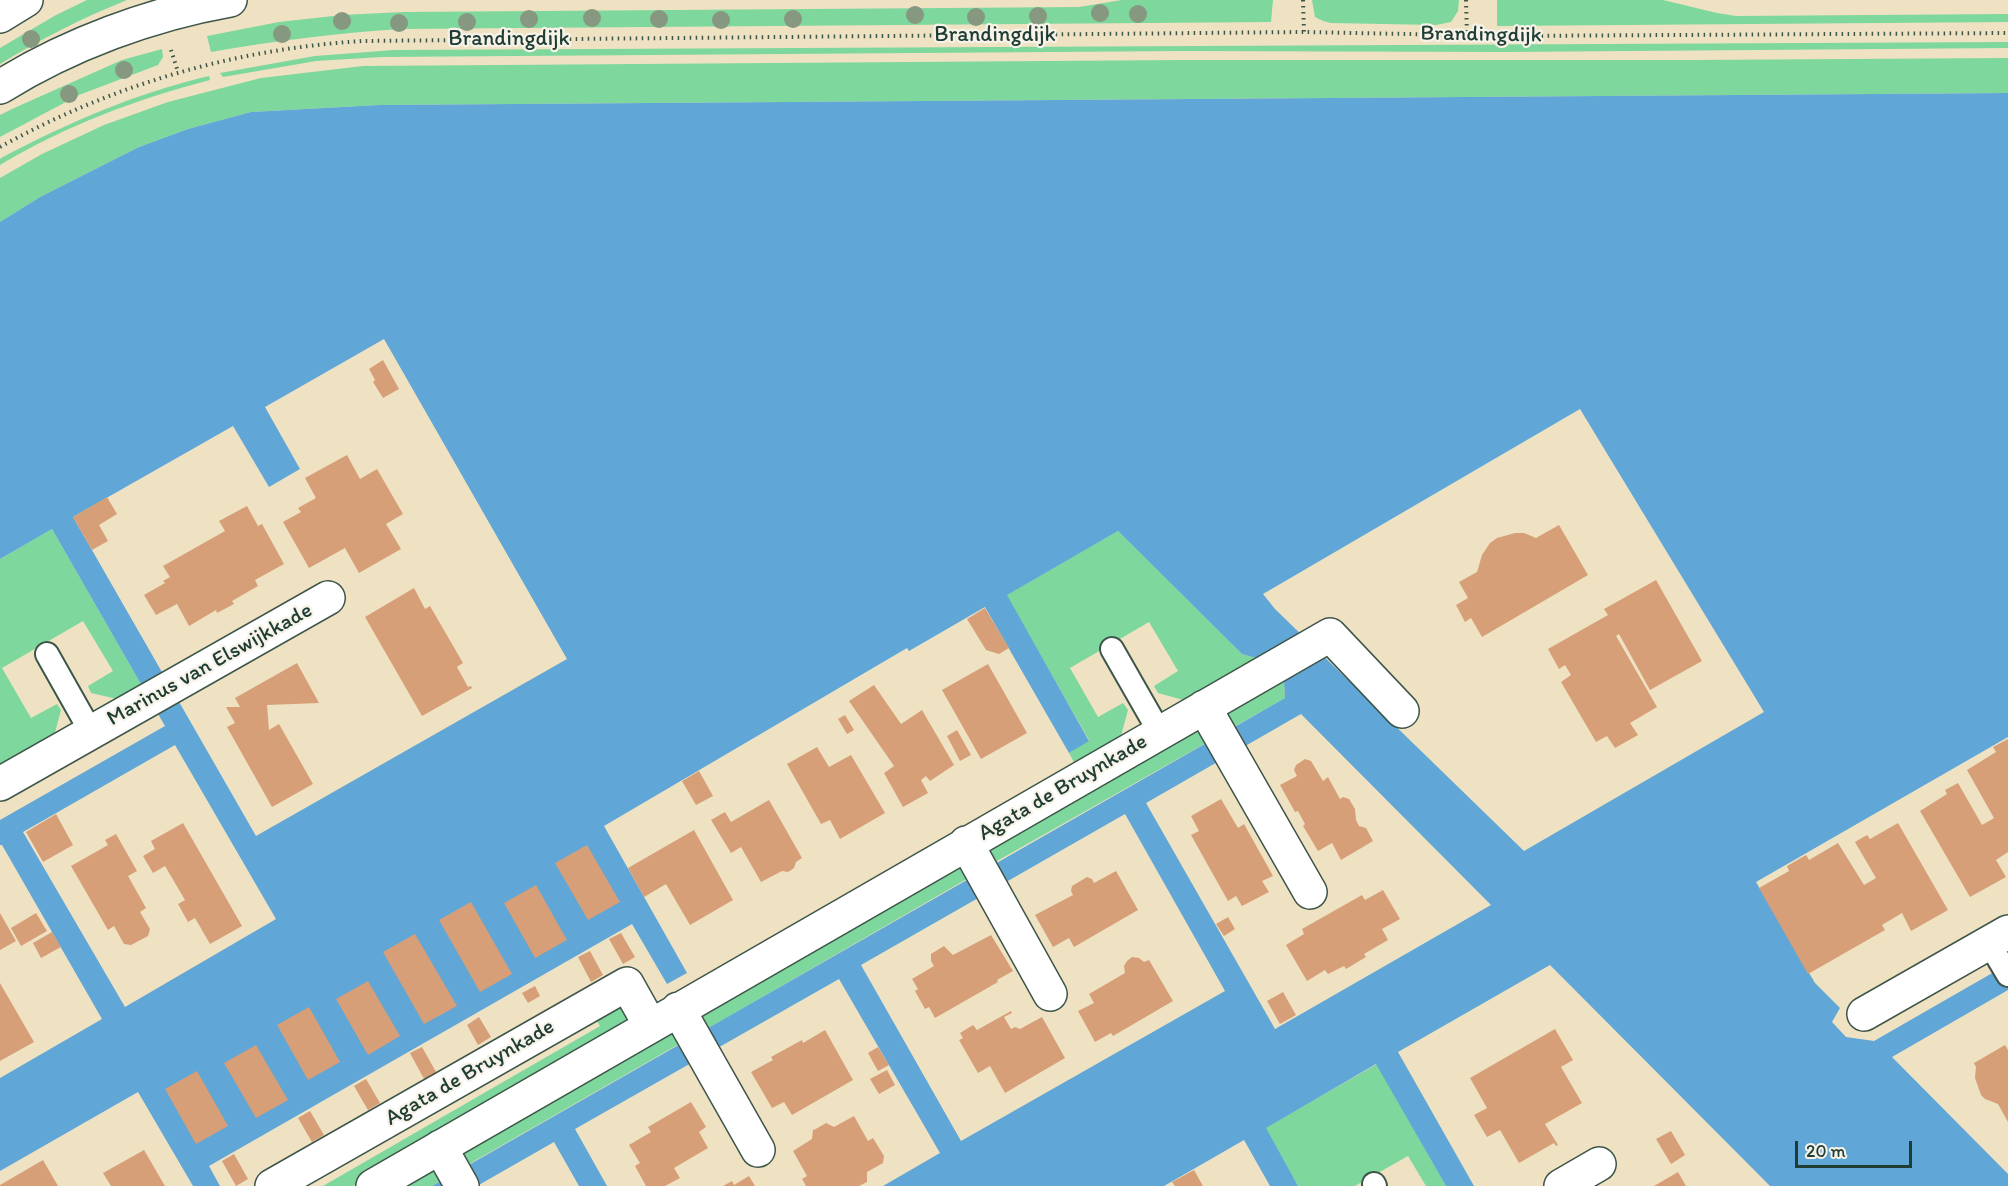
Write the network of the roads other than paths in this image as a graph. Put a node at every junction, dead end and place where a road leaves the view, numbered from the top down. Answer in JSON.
{"nodes":[{"id":1,"x":26,"y":0,"type":"edge"},
{"id":2,"x":230,"y":0,"type":"edge"},
{"id":3,"x":0,"y":16,"type":"edge"},
{"id":4,"x":0,"y":87,"type":"edge"},
{"id":5,"x":328,"y":598,"type":"dead end"},
{"id":6,"x":1112,"y":649,"type":"dead end"},
{"id":7,"x":47,"y":654,"type":"dead end"},
{"id":8,"x":1402,"y":711,"type":"dead end"},
{"id":9,"x":1209,"y":715,"type":"junction"},
{"id":10,"x":91,"y":732,"type":"junction"},
{"id":11,"x":1160,"y":733,"type":"junction"},
{"id":12,"x":0,"y":784,"type":"edge"},
{"id":13,"x":970,"y":850,"type":"junction"},
{"id":14,"x":1310,"y":892,"type":"dead end"},
{"id":15,"x":1998,"y":944,"type":"edge"},
{"id":16,"x":2008,"y":975,"type":"edge"},
{"id":17,"x":1050,"y":994,"type":"dead end"},
{"id":18,"x":1864,"y":1014,"type":"dead end"},
{"id":19,"x":672,"y":1019,"type":"junction"},
{"id":20,"x":758,"y":1150,"type":"dead end"},
{"id":21,"x":1599,"y":1164,"type":"dead end"},
{"id":22,"x":450,"y":1165,"type":"edge"},
{"id":23,"x":273,"y":1186,"type":"edge"},
{"id":24,"x":373,"y":1186,"type":"edge"},
{"id":25,"x":1561,"y":1186,"type":"edge"}],
"edges":[{"from":1,"to":3,"type":"street"},
{"from":2,"to":4,"type":"street"},
{"from":5,"to":10,"type":"street","name":"Marinus van Elswijkkade"},
{"from":6,"to":11,"type":"lane","name":"Agata de Bruynkade"},
{"from":7,"to":10,"type":"lane","name":"Marinus van Elswijkkade"},
{"from":8,"to":9,"type":"street","name":"Agata de Bruynkade"},
{"from":9,"to":11,"type":"street","name":"Agata de Bruynkade"},
{"from":9,"to":14,"type":"street"},
{"from":10,"to":12,"type":"street","name":"Marinus van Elswijkkade"},
{"from":11,"to":13,"type":"street","name":"Agata de Bruynkade"},
{"from":13,"to":17,"type":"street","name":"Agata de Bruynkade"},
{"from":13,"to":19,"type":"street","name":"Agata de Bruynkade"},
{"from":15,"to":16,"type":"lane"},
{"from":15,"to":18,"type":"street"},
{"from":19,"to":20,"type":"street","name":"Agata de Bruynkade"},
{"from":19,"to":22,"type":"street","name":"Agata de Bruynkade"},
{"from":19,"to":23,"type":"street","name":"Agata de Bruynkade"},
{"from":21,"to":25,"type":"street"},
{"from":22,"to":24,"type":"street","name":"Agata de Bruynkade"}]}
